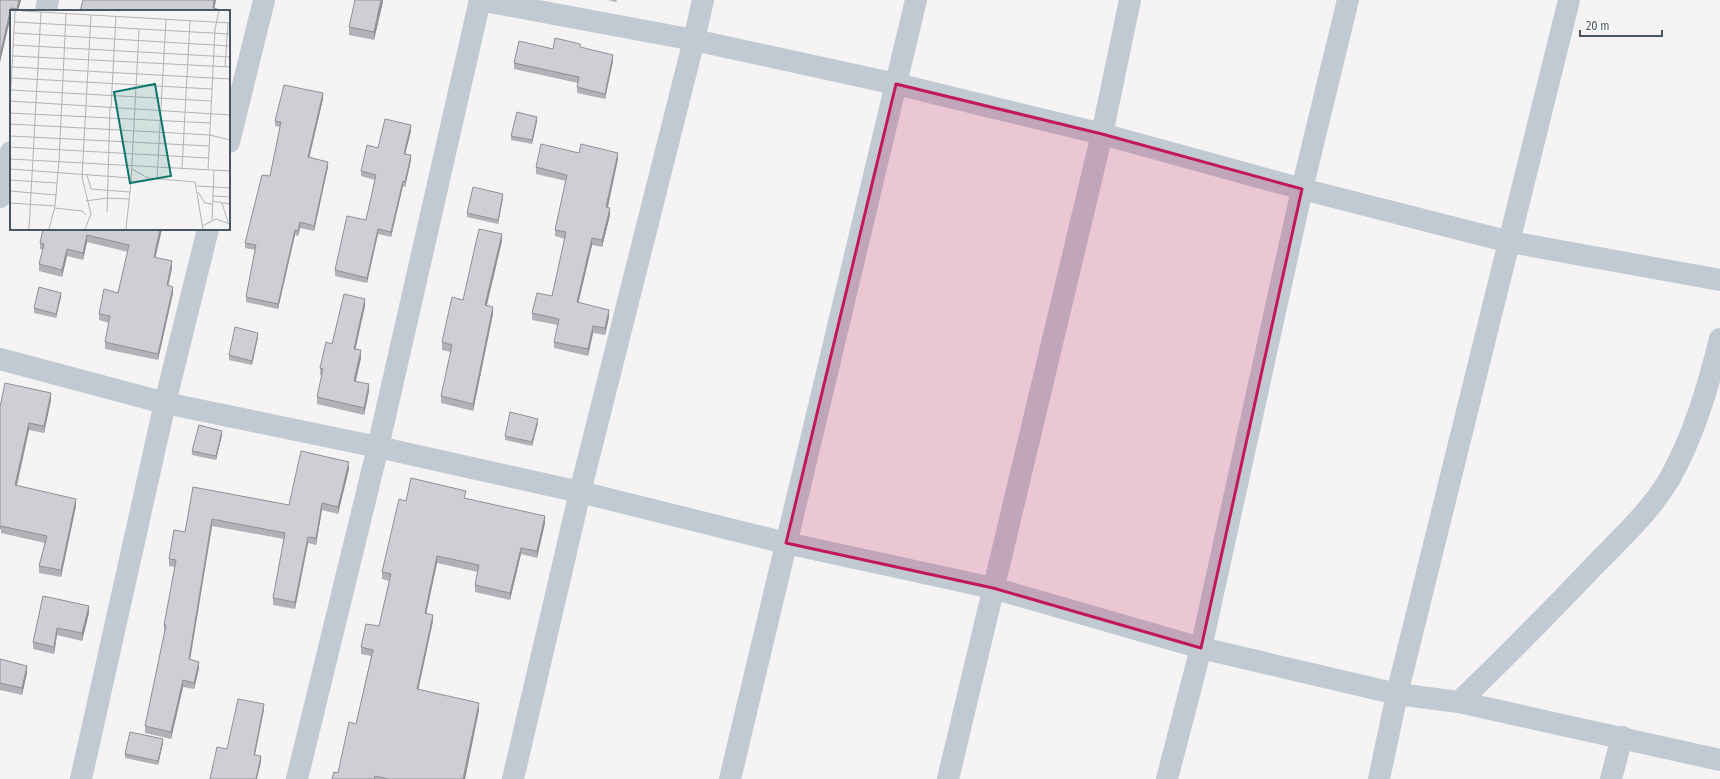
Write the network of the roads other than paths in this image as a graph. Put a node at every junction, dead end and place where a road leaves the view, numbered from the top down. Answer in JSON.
{"nodes":[{"id":1,"x":48,"y":0,"type":"edge"},
{"id":2,"x":264,"y":0,"type":"edge"},
{"id":3,"x":480,"y":0,"type":"edge"},
{"id":4,"x":703,"y":0,"type":"edge"},
{"id":5,"x":916,"y":0,"type":"edge"},
{"id":6,"x":1130,"y":0,"type":"edge"},
{"id":7,"x":1348,"y":0,"type":"edge"},
{"id":8,"x":1569,"y":0,"type":"edge"},
{"id":9,"x":46,"y":10,"type":"edge"},
{"id":10,"x":694,"y":40,"type":"junction"},
{"id":11,"x":896,"y":84,"type":"junction"},
{"id":12,"x":1102,"y":134,"type":"junction"},
{"id":13,"x":230,"y":138,"type":"edge"},
{"id":14,"x":10,"y":156,"type":"edge"},
{"id":15,"x":1302,"y":189,"type":"junction"},
{"id":16,"x":0,"y":197,"type":"edge"},
{"id":17,"x":208,"y":230,"type":"edge"},
{"id":18,"x":1510,"y":242,"type":"junction"},
{"id":19,"x":1720,"y":280,"type":"edge"},
{"id":20,"x":1720,"y":339,"type":"edge"},
{"id":21,"x":0,"y":358,"type":"edge"},
{"id":22,"x":165,"y":403,"type":"junction"},
{"id":23,"x":378,"y":447,"type":"junction"},
{"id":24,"x":580,"y":492,"type":"junction"},
{"id":25,"x":786,"y":542,"type":"junction"},
{"id":26,"x":993,"y":588,"type":"junction"},
{"id":27,"x":1201,"y":648,"type":"junction"},
{"id":28,"x":1397,"y":694,"type":"junction"},
{"id":29,"x":1458,"y":702,"type":"junction"},
{"id":30,"x":1622,"y":738,"type":"junction"},
{"id":31,"x":1720,"y":760,"type":"edge"},
{"id":32,"x":81,"y":779,"type":"edge"},
{"id":33,"x":297,"y":779,"type":"edge"},
{"id":34,"x":513,"y":779,"type":"edge"},
{"id":35,"x":730,"y":779,"type":"edge"},
{"id":36,"x":948,"y":779,"type":"edge"},
{"id":37,"x":1167,"y":779,"type":"edge"},
{"id":38,"x":1378,"y":779,"type":"edge"},
{"id":39,"x":1611,"y":779,"type":"edge"}],
"edges":[{"from":1,"to":9,"type":"street"},
{"from":2,"to":13,"type":"street"},
{"from":3,"to":10,"type":"street"},
{"from":3,"to":23,"type":"street"},
{"from":4,"to":10,"type":"street"},
{"from":5,"to":11,"type":"street"},
{"from":6,"to":12,"type":"street"},
{"from":7,"to":15,"type":"street"},
{"from":8,"to":18,"type":"street"},
{"from":10,"to":11,"type":"street"},
{"from":10,"to":24,"type":"street"},
{"from":11,"to":12,"type":"street"},
{"from":11,"to":25,"type":"street"},
{"from":12,"to":15,"type":"street"},
{"from":12,"to":26,"type":"street"},
{"from":14,"to":16,"type":"street"},
{"from":15,"to":18,"type":"street"},
{"from":15,"to":27,"type":"street"},
{"from":17,"to":22,"type":"street"},
{"from":18,"to":19,"type":"street"},
{"from":18,"to":28,"type":"street"},
{"from":20,"to":29,"type":"street"},
{"from":21,"to":22,"type":"street"},
{"from":22,"to":23,"type":"street"},
{"from":22,"to":32,"type":"street"},
{"from":23,"to":24,"type":"street"},
{"from":23,"to":33,"type":"street"},
{"from":24,"to":25,"type":"street"},
{"from":24,"to":34,"type":"street"},
{"from":25,"to":26,"type":"street"},
{"from":25,"to":35,"type":"street"},
{"from":26,"to":27,"type":"street"},
{"from":26,"to":36,"type":"street"},
{"from":27,"to":28,"type":"street"},
{"from":27,"to":37,"type":"street"},
{"from":28,"to":29,"type":"street"},
{"from":28,"to":38,"type":"street"},
{"from":29,"to":30,"type":"street"},
{"from":30,"to":31,"type":"street"},
{"from":30,"to":39,"type":"street"}]}
